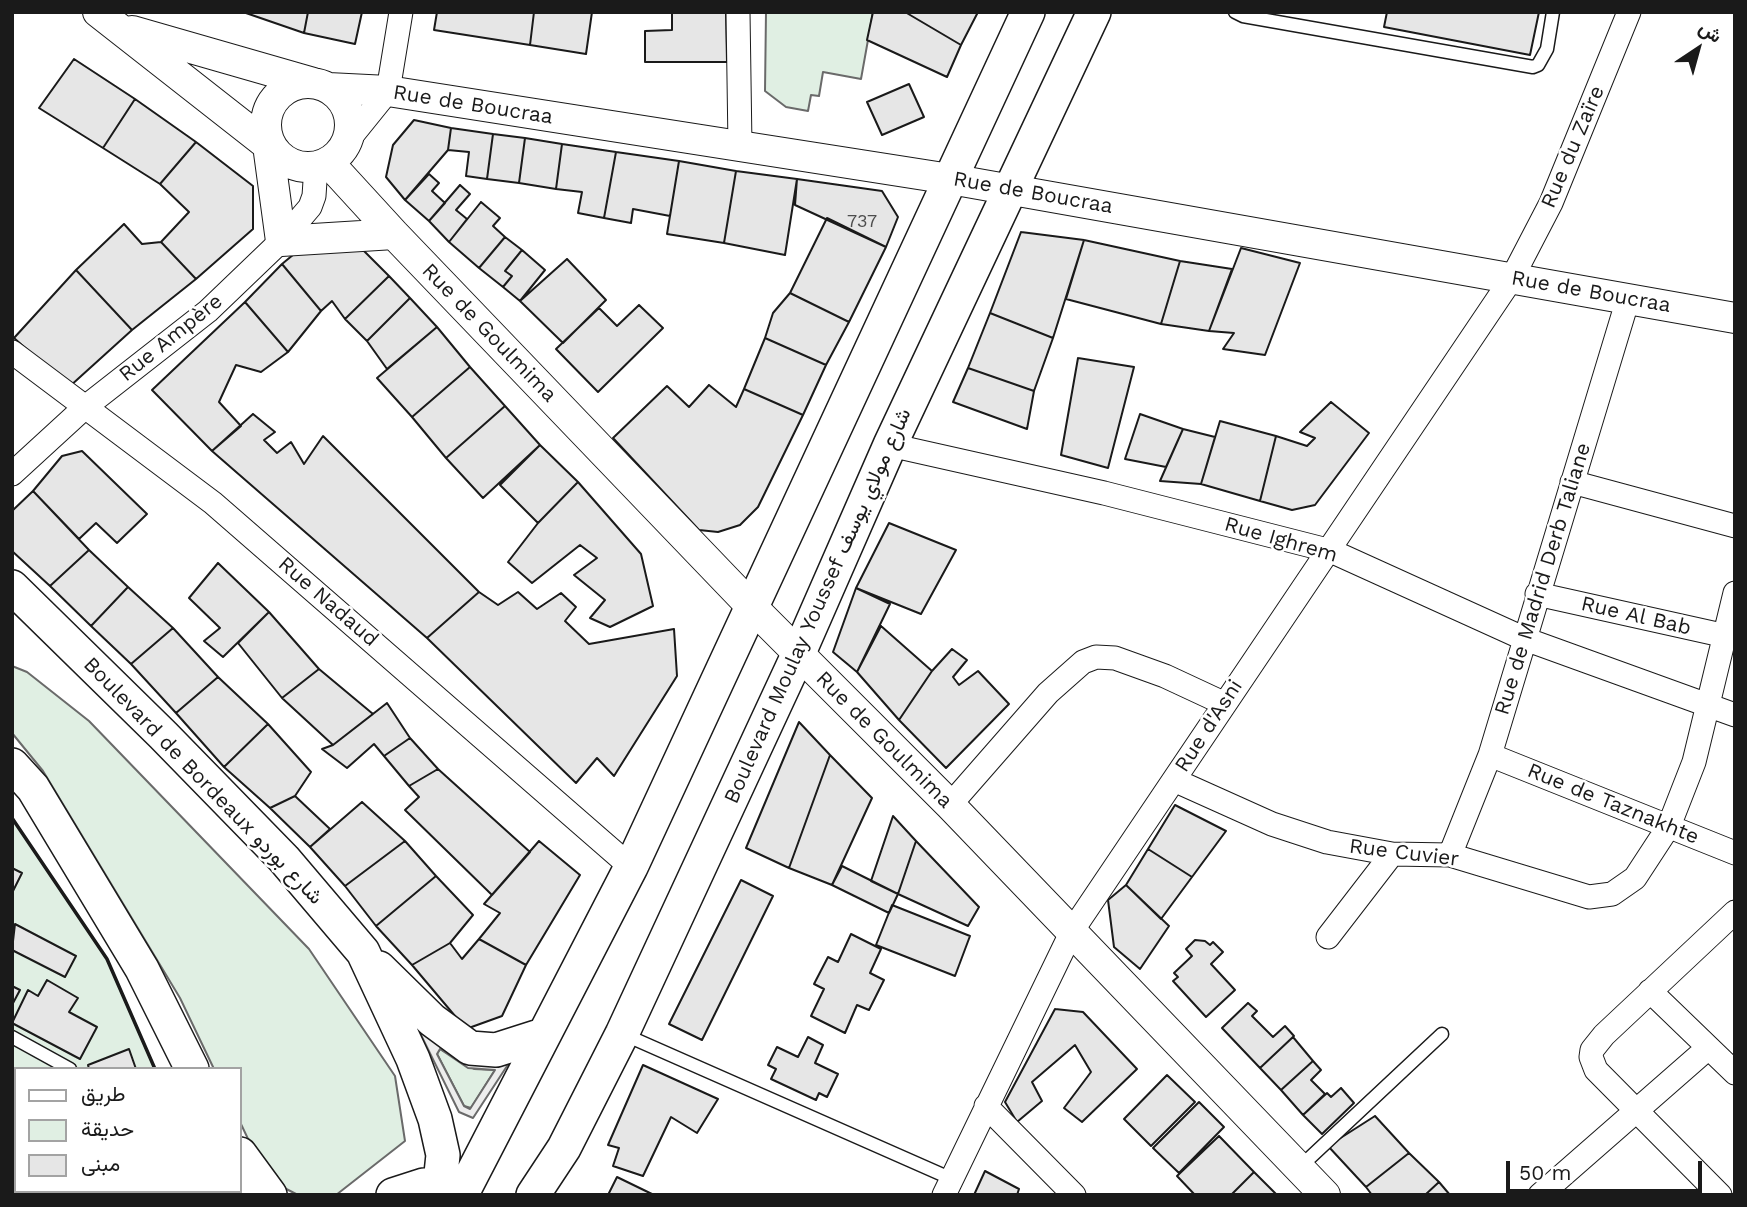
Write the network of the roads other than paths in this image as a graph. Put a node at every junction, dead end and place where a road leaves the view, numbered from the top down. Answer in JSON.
{"nodes":[{"id":1,"x":401,"y":12,"type":"edge"},
{"id":2,"x":738,"y":12,"type":"edge"},
{"id":3,"x":1028,"y":12,"type":"edge"},
{"id":4,"x":1094,"y":12,"type":"edge"},
{"id":5,"x":1235,"y":12,"type":"edge"},
{"id":6,"x":1553,"y":12,"type":"edge"},
{"id":7,"x":1629,"y":12,"type":"edge"},
{"id":8,"x":108,"y":20,"type":"edge"},
{"id":9,"x":321,"y":85,"type":"junction"},
{"id":10,"x":388,"y":91,"type":"junction"},
{"id":11,"x":740,"y":146,"type":"junction"},
{"id":12,"x":271,"y":148,"type":"junction"},
{"id":13,"x":321,"y":165,"type":"junction"},
{"id":14,"x":950,"y":179,"type":"junction"},
{"id":15,"x":1010,"y":189,"type":"junction"},
{"id":16,"x":394,"y":234,"type":"junction"},
{"id":17,"x":281,"y":241,"type":"junction"},
{"id":18,"x":1512,"y":278,"type":"junction"},
{"id":19,"x":1628,"y":299,"type":"junction"},
{"id":20,"x":1735,"y":318,"type":"edge"},
{"id":21,"x":12,"y":352,"type":"edge"},
{"id":22,"x":84,"y":408,"type":"junction"},
{"id":23,"x":890,"y":445,"type":"junction"},
{"id":24,"x":12,"y":474,"type":"edge"},
{"id":25,"x":1572,"y":482,"type":"junction"},
{"id":26,"x":1735,"y":526,"type":"edge"},
{"id":27,"x":1331,"y":551,"type":"junction"},
{"id":28,"x":12,"y":587,"type":"edge"},
{"id":29,"x":1735,"y":593,"type":"edge"},
{"id":30,"x":1537,"y":594,"type":"junction"},
{"id":31,"x":751,"y":606,"type":"junction"},
{"id":32,"x":1730,"y":637,"type":"edge"},
{"id":33,"x":1525,"y":639,"type":"junction"},
{"id":34,"x":798,"y":655,"type":"junction"},
{"id":35,"x":1223,"y":703,"type":"junction"},
{"id":36,"x":1709,"y":705,"type":"junction"},
{"id":37,"x":1735,"y":715,"type":"edge"},
{"id":38,"x":1490,"y":755,"type":"junction"},
{"id":39,"x":12,"y":765,"type":"edge"},
{"id":40,"x":1174,"y":780,"type":"junction"},
{"id":41,"x":950,"y":806,"type":"junction"},
{"id":42,"x":1669,"y":826,"type":"junction"},
{"id":43,"x":1735,"y":853,"type":"edge"},
{"id":44,"x":1392,"y":854,"type":"junction"},
{"id":45,"x":1450,"y":855,"type":"junction"},
{"id":46,"x":631,"y":867,"type":"junction"},
{"id":47,"x":1735,"y":912,"type":"edge"},
{"id":48,"x":1072,"y":931,"type":"junction"},
{"id":49,"x":1328,"y":937,"type":"dead end"},
{"id":50,"x":363,"y":952,"type":"junction"},
{"id":51,"x":1650,"y":991,"type":"junction"},
{"id":52,"x":622,"y":1034,"type":"junction"},
{"id":53,"x":1442,"y":1034,"type":"dead end"},
{"id":54,"x":542,"y":1035,"type":"junction"},
{"id":55,"x":12,"y":1037,"type":"edge"},
{"id":56,"x":1708,"y":1048,"type":"junction"},
{"id":57,"x":66,"y":1067,"type":"edge"},
{"id":58,"x":191,"y":1067,"type":"edge"},
{"id":59,"x":1735,"y":1073,"type":"edge"},
{"id":60,"x":986,"y":1106,"type":"junction"},
{"id":61,"x":1636,"y":1111,"type":"junction"},
{"id":62,"x":242,"y":1157,"type":"edge"},
{"id":63,"x":1299,"y":1167,"type":"junction"},
{"id":64,"x":948,"y":1187,"type":"edge"},
{"id":65,"x":462,"y":1189,"type":"edge"},
{"id":66,"x":270,"y":1195,"type":"edge"},
{"id":67,"x":393,"y":1195,"type":"edge"},
{"id":68,"x":533,"y":1195,"type":"edge"},
{"id":69,"x":1074,"y":1195,"type":"edge"},
{"id":70,"x":1325,"y":1195,"type":"edge"},
{"id":71,"x":1540,"y":1195,"type":"edge"},
{"id":72,"x":1720,"y":1195,"type":"edge"}],
"edges":[{"from":1,"to":10,"type":"street"},
{"from":2,"to":11,"type":"street"},
{"from":3,"to":14,"type":"main road"},
{"from":4,"to":15,"type":"main road","name":"Boulevard Moulay Youssef شارع مولاي يوسف"},
{"from":5,"to":6,"type":"lane"},
{"from":7,"to":18,"type":"street","name":"Rue du Zaïre"},
{"from":8,"to":9,"type":"street"},
{"from":8,"to":12,"type":"street"},
{"from":9,"to":10,"type":"street","name":"Rue de Boucraa"},
{"from":9,"to":12,"type":"street"},
{"from":9,"to":13,"type":"street"},
{"from":10,"to":11,"type":"street","name":"Rue de Boucraa"},
{"from":10,"to":13,"type":"street","name":"Rue Ampère"},
{"from":11,"to":14,"type":"street","name":"Rue de Boucraa"},
{"from":12,"to":13,"type":"street"},
{"from":12,"to":17,"type":"street"},
{"from":13,"to":16,"type":"street","name":"Rue de Goulmima"},
{"from":13,"to":17,"type":"street","name":"Rue Ampère"},
{"from":14,"to":15,"type":"street","name":"Rue de Boucraa"},
{"from":14,"to":31,"type":"main road"},
{"from":15,"to":18,"type":"street","name":"Rue de Boucraa"},
{"from":15,"to":23,"type":"main road","name":"Boulevard Moulay Youssef شارع مولاي يوسف"},
{"from":16,"to":17,"type":"street"},
{"from":16,"to":31,"type":"street","name":"Rue de Goulmima"},
{"from":17,"to":22,"type":"street","name":"Rue Ampère"},
{"from":18,"to":19,"type":"street","name":"Rue de Boucraa"},
{"from":18,"to":27,"type":"street","name":"Rue d'Asni"},
{"from":19,"to":20,"type":"street","name":"Rue de Boucraa"},
{"from":19,"to":25,"type":"street","name":"Rue de Madrid Derb Taliane"},
{"from":21,"to":22,"type":"street","name":"Rue Nadaud"},
{"from":22,"to":24,"type":"street","name":"Rue Ampère"},
{"from":22,"to":46,"type":"street","name":"Rue Nadaud"},
{"from":23,"to":27,"type":"street","name":"Rue Ighrem"},
{"from":23,"to":34,"type":"main road","name":"Boulevard Moulay Youssef شارع مولاي يوسف"},
{"from":25,"to":26,"type":"street"},
{"from":25,"to":30,"type":"street","name":"Rue de Madrid Derb Taliane"},
{"from":27,"to":33,"type":"street","name":"Rue Ighrem"},
{"from":27,"to":35,"type":"street","name":"Rue d'Asni"},
{"from":28,"to":50,"type":"main road","name":"Boulevard de Bordeaux شارع بوردو"},
{"from":29,"to":32,"type":"street"},
{"from":30,"to":32,"type":"street","name":"Rue Al Bab"},
{"from":30,"to":33,"type":"street","name":"Rue de Madrid Derb Taliane"},
{"from":31,"to":34,"type":"street","name":"Rue de Goulmima"},
{"from":31,"to":46,"type":"main road"},
{"from":32,"to":36,"type":"street"},
{"from":33,"to":36,"type":"street","name":"Rue Ighrem"},
{"from":33,"to":38,"type":"street","name":"Rue de Madrid Derb Taliane"},
{"from":34,"to":41,"type":"street","name":"Rue de Goulmima"},
{"from":34,"to":52,"type":"main road","name":"Boulevard Moulay Youssef شارع مولاي يوسف"},
{"from":35,"to":40,"type":"street","name":"Rue d'Asni"},
{"from":35,"to":41,"type":"street"},
{"from":36,"to":37,"type":"street","name":"Rue Ighrem"},
{"from":36,"to":42,"type":"street"},
{"from":38,"to":42,"type":"street","name":"Rue de Taznakhte"},
{"from":38,"to":45,"type":"street","name":"Rue de Madrid Derb Taliane"},
{"from":39,"to":58,"type":"main road"},
{"from":40,"to":44,"type":"street","name":"Rue Cuvier"},
{"from":40,"to":48,"type":"street","name":"Rue d'Asni"},
{"from":41,"to":48,"type":"street","name":"Rue de Goulmima"},
{"from":42,"to":43,"type":"street","name":"Rue de Taznakhte"},
{"from":42,"to":45,"type":"street","name":"Rue Cuvier"},
{"from":44,"to":45,"type":"street","name":"Rue Cuvier"},
{"from":44,"to":49,"type":"street"},
{"from":46,"to":54,"type":"main road"},
{"from":47,"to":51,"type":"street"},
{"from":48,"to":60,"type":"street","name":"Rue d'Asni"},
{"from":48,"to":63,"type":"street","name":"Rue de Goulmima"},
{"from":50,"to":54,"type":"main road"},
{"from":50,"to":65,"type":"main road","name":"Boulevard de Bordeaux شارع بوردو"},
{"from":51,"to":56,"type":"street"},
{"from":51,"to":61,"type":"street"},
{"from":52,"to":64,"type":"lane"},
{"from":52,"to":68,"type":"main road","name":"Boulevard Moulay Youssef شارع مولاي يوسف"},
{"from":53,"to":63,"type":"lane"},
{"from":54,"to":65,"type":"main road"},
{"from":55,"to":57,"type":"lane"},
{"from":56,"to":59,"type":"street"},
{"from":56,"to":61,"type":"street"},
{"from":60,"to":64,"type":"street","name":"Rue d'Asni"},
{"from":60,"to":69,"type":"street"},
{"from":61,"to":71,"type":"street"},
{"from":61,"to":72,"type":"street"},
{"from":62,"to":66,"type":"main road"},
{"from":63,"to":70,"type":"street","name":"Rue de Goulmima"},
{"from":65,"to":67,"type":"main road"}]}
